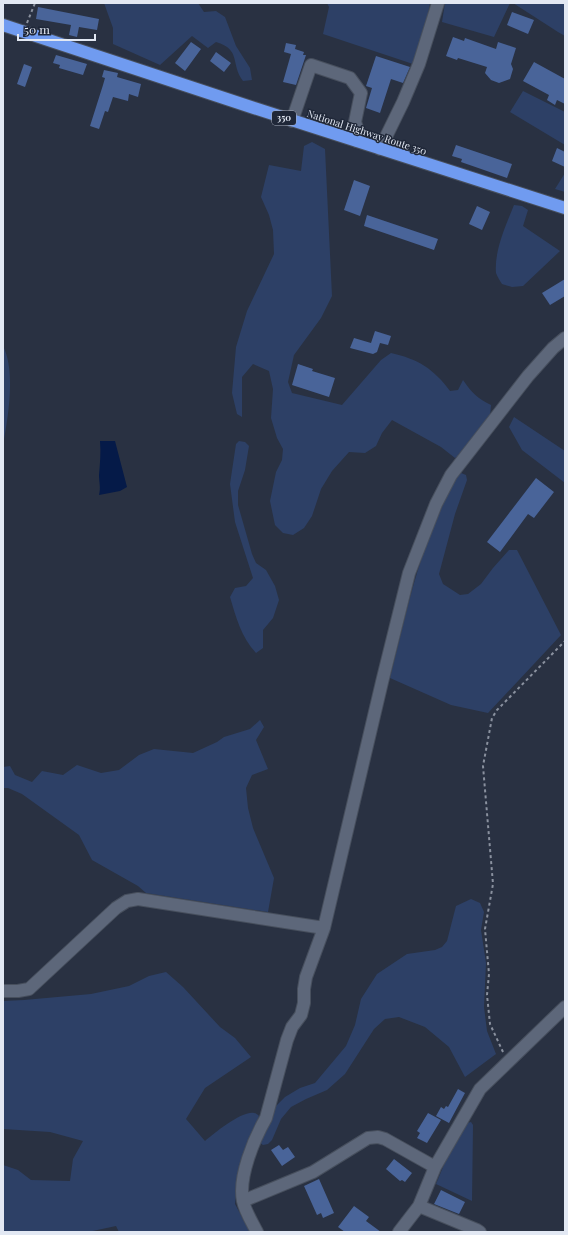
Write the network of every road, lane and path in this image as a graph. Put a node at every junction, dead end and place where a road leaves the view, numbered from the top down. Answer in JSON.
{"nodes":[{"id":1,"x":35,"y":3,"type":"edge"},
{"id":2,"x":438,"y":3,"type":"edge"},
{"id":3,"x":3,"y":25,"type":"edge"},
{"id":4,"x":24,"y":32,"type":"junction"},
{"id":5,"x":292,"y":121,"type":"junction"},
{"id":6,"x":357,"y":142,"type":"junction"},
{"id":7,"x":380,"y":149,"type":"junction"},
{"id":8,"x":565,"y":208,"type":"edge"},
{"id":9,"x":565,"y":338,"type":"edge"},
{"id":10,"x":565,"y":641,"type":"edge"},
{"id":11,"x":324,"y":928,"type":"junction"},
{"id":12,"x":3,"y":991,"type":"edge"},
{"id":13,"x":565,"y":1006,"type":"edge"},
{"id":14,"x":508,"y":1062,"type":"junction"},
{"id":15,"x":435,"y":1167,"type":"junction"},
{"id":16,"x":243,"y":1201,"type":"junction"},
{"id":17,"x":419,"y":1206,"type":"junction"},
{"id":18,"x":257,"y":1232,"type":"edge"},
{"id":19,"x":399,"y":1232,"type":"edge"},
{"id":20,"x":480,"y":1232,"type":"edge"}],
"edges":[{"from":1,"to":4,"type":"path"},
{"from":2,"to":7,"type":"street"},
{"from":3,"to":4,"type":"highway","name":"National Highway Route 350","number":"350"},
{"from":4,"to":5,"type":"highway","name":"National Highway Route 350","number":"350"},
{"from":5,"to":6,"type":"highway","name":"National Highway Route 350","number":"350"},
{"from":5,"to":6,"type":"street"},
{"from":6,"to":7,"type":"highway","name":"National Highway Route 350","number":"350"},
{"from":7,"to":8,"type":"highway","name":"National Highway Route 350","number":"350"},
{"from":9,"to":11,"type":"street"},
{"from":10,"to":14,"type":"path"},
{"from":11,"to":12,"type":"street"},
{"from":11,"to":16,"type":"street"},
{"from":13,"to":14,"type":"street"},
{"from":14,"to":15,"type":"street"},
{"from":15,"to":16,"type":"street"},
{"from":15,"to":17,"type":"street"},
{"from":16,"to":18,"type":"street"},
{"from":17,"to":19,"type":"street"},
{"from":17,"to":20,"type":"street"}]}
